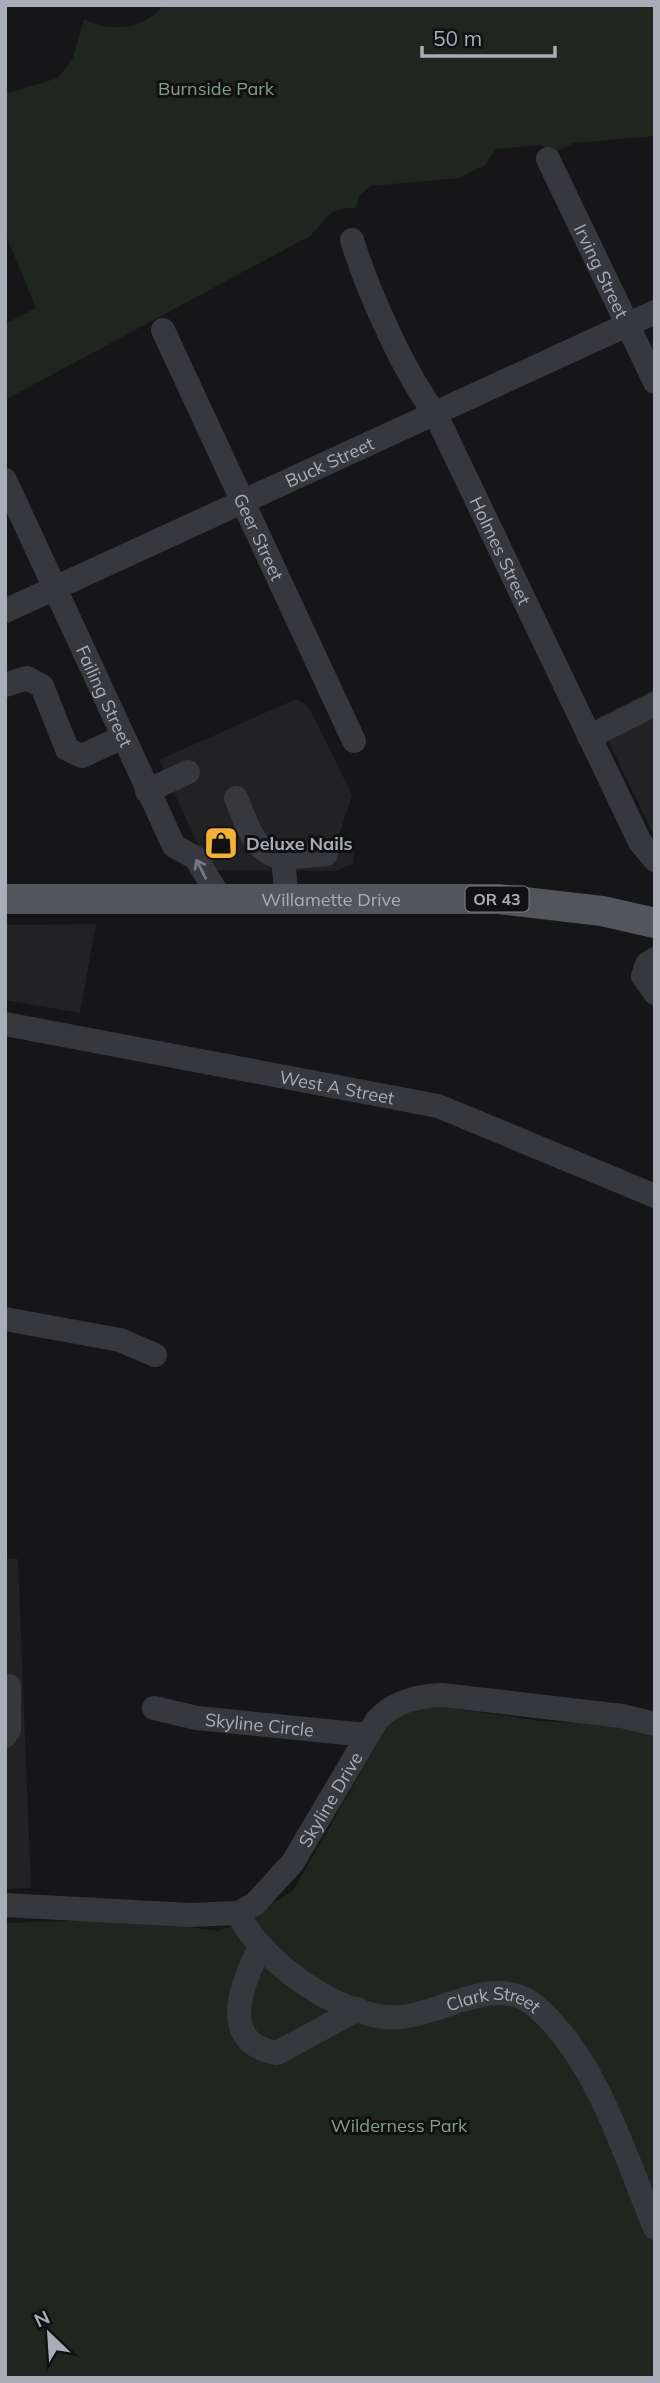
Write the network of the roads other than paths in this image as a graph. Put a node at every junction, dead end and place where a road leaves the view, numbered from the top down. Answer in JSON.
{"nodes":[{"id":1,"x":548,"y":159,"type":"dead end"},
{"id":2,"x":352,"y":240,"type":"dead end"},
{"id":3,"x":655,"y":312,"type":"edge"},
{"id":4,"x":628,"y":324,"type":"junction"},
{"id":5,"x":163,"y":330,"type":"dead end"},
{"id":6,"x":655,"y":382,"type":"edge"},
{"id":7,"x":435,"y":413,"type":"junction"},
{"id":8,"x":5,"y":480,"type":"edge"},
{"id":9,"x":245,"y":501,"type":"junction"},
{"id":10,"x":55,"y":587,"type":"junction"},
{"id":11,"x":5,"y":611,"type":"edge"},
{"id":12,"x":5,"y":685,"type":"edge"},
{"id":13,"x":655,"y":704,"type":"edge"},
{"id":14,"x":122,"y":737,"type":"junction"},
{"id":15,"x":589,"y":737,"type":"junction"},
{"id":16,"x":354,"y":741,"type":"dead end"},
{"id":17,"x":188,"y":772,"type":"dead end"},
{"id":18,"x":147,"y":791,"type":"junction"},
{"id":19,"x":236,"y":798,"type":"dead end"},
{"id":20,"x":326,"y":854,"type":"dead end"},
{"id":21,"x":283,"y":858,"type":"junction"},
{"id":22,"x":655,"y":860,"type":"edge"},
{"id":23,"x":5,"y":899,"type":"edge"},
{"id":24,"x":287,"y":899,"type":"junction"},
{"id":25,"x":221,"y":900,"type":"junction"},
{"id":26,"x":655,"y":923,"type":"edge"},
{"id":27,"x":655,"y":958,"type":"edge"},
{"id":28,"x":655,"y":993,"type":"edge"},
{"id":29,"x":5,"y":1024,"type":"edge"},
{"id":30,"x":655,"y":1196,"type":"edge"},
{"id":31,"x":5,"y":1319,"type":"edge"},
{"id":32,"x":155,"y":1354,"type":"dead end"},
{"id":33,"x":9,"y":1686,"type":"dead end"},
{"id":34,"x":154,"y":1708,"type":"dead end"},
{"id":35,"x":655,"y":1724,"type":"edge"},
{"id":36,"x":366,"y":1735,"type":"junction"},
{"id":37,"x":5,"y":1736,"type":"edge"},
{"id":38,"x":5,"y":1905,"type":"edge"},
{"id":39,"x":238,"y":1913,"type":"junction"},
{"id":40,"x":260,"y":1946,"type":"junction"},
{"id":41,"x":358,"y":2009,"type":"junction"},
{"id":42,"x":655,"y":2228,"type":"edge"}],
"edges":[{"from":1,"to":4,"type":"street","name":"Irving Street"},
{"from":2,"to":7,"type":"street","name":"Holmes Street"},
{"from":3,"to":4,"type":"street","name":"Buck Street"},
{"from":4,"to":6,"type":"street","name":"Irving Street"},
{"from":4,"to":7,"type":"street","name":"Buck Street"},
{"from":5,"to":9,"type":"street","name":"Geer Street"},
{"from":7,"to":9,"type":"street","name":"Buck Street"},
{"from":7,"to":15,"type":"street","name":"Holmes Street"},
{"from":8,"to":10,"type":"street","name":"Failing Street"},
{"from":9,"to":10,"type":"street","name":"Buck Street"},
{"from":9,"to":16,"type":"street","name":"Geer Street"},
{"from":10,"to":11,"type":"street","name":"Buck Street"},
{"from":10,"to":14,"type":"street","name":"Failing Street"},
{"from":12,"to":14,"type":"street"},
{"from":13,"to":15,"type":"street"},
{"from":14,"to":18,"type":"street","name":"Failing Street"},
{"from":15,"to":22,"type":"street","name":"Holmes Street"},
{"from":17,"to":18,"type":"street"},
{"from":25,"to":18,"type":"street","name":"Failing Street","one_way":true},
{"from":19,"to":21,"type":"street"},
{"from":20,"to":21,"type":"street"},
{"from":21,"to":24,"type":"street"},
{"from":23,"to":25,"type":"main road","name":"Willamette Drive","number":"OR 43"},
{"from":24,"to":25,"type":"main road","name":"Willamette Drive","number":"OR 43"},
{"from":24,"to":26,"type":"main road","name":"Willamette Drive","number":"OR 43"},
{"from":27,"to":28,"type":"street"},
{"from":29,"to":30,"type":"street","name":"West A Street"},
{"from":31,"to":32,"type":"street"},
{"from":33,"to":37,"type":"street"},
{"from":34,"to":36,"type":"street","name":"Skyline Circle"},
{"from":35,"to":36,"type":"street","name":"Skyline Drive"},
{"from":36,"to":39,"type":"street","name":"Skyline Drive"},
{"from":38,"to":39,"type":"street"},
{"from":39,"to":40,"type":"street","name":"Clark Street"},
{"from":40,"to":41,"type":"street","name":"Clark Street"},
{"from":40,"to":41,"type":"street"},
{"from":41,"to":42,"type":"street","name":"Clark Street"}]}
